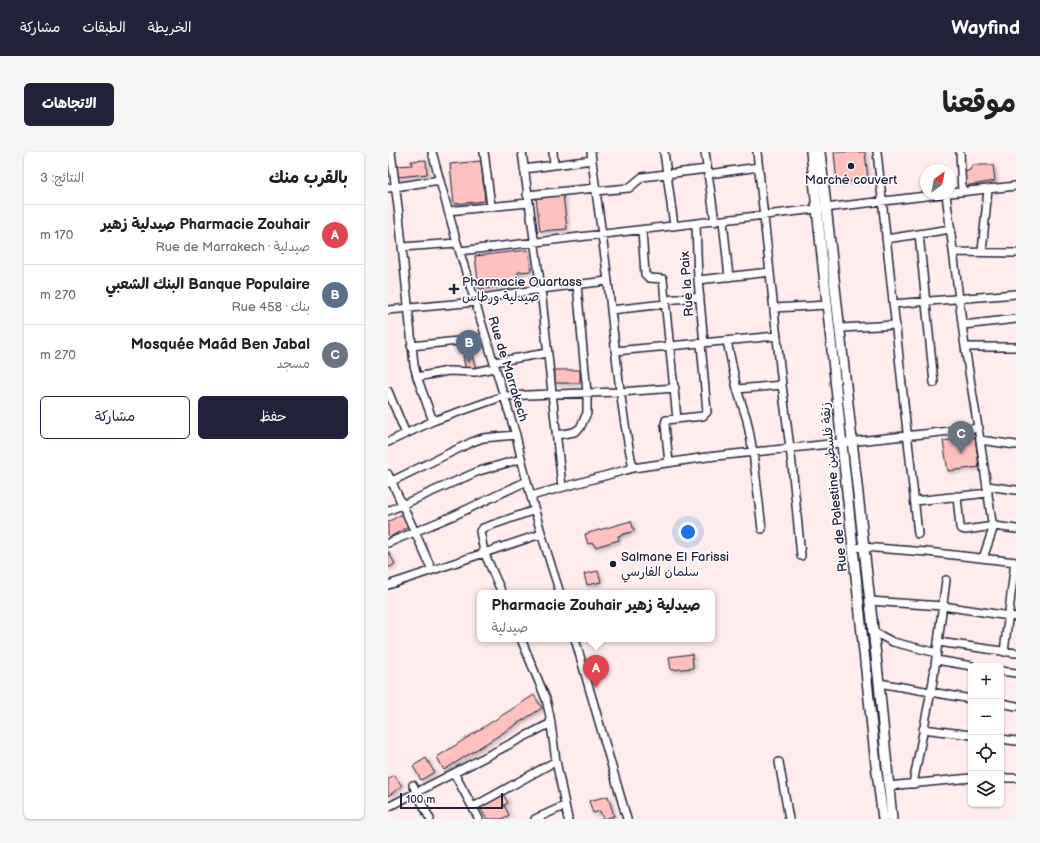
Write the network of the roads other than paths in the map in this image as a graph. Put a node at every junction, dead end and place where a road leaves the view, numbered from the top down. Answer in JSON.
{"nodes":[{"id":1,"x":391,"y":152,"type":"edge"},
{"id":2,"x":432,"y":152,"type":"edge"},
{"id":3,"x":484,"y":152,"type":"edge"},
{"id":4,"x":522,"y":152,"type":"edge"},
{"id":5,"x":553,"y":152,"type":"edge"},
{"id":6,"x":591,"y":152,"type":"edge"},
{"id":7,"x":664,"y":152,"type":"edge"},
{"id":8,"x":705,"y":152,"type":"edge"},
{"id":9,"x":757,"y":152,"type":"edge"},
{"id":10,"x":811,"y":152,"type":"edge"},
{"id":11,"x":820,"y":152,"type":"edge"},
{"id":12,"x":877,"y":152,"type":"edge"},
{"id":13,"x":960,"y":152,"type":"edge"},
{"id":14,"x":592,"y":160,"type":"junction"},
{"id":15,"x":554,"y":165,"type":"junction"},
{"id":16,"x":760,"y":166,"type":"junction"},
{"id":17,"x":524,"y":168,"type":"junction"},
{"id":18,"x":708,"y":171,"type":"junction"},
{"id":19,"x":667,"y":173,"type":"junction"},
{"id":20,"x":440,"y":180,"type":"junction"},
{"id":21,"x":1016,"y":186,"type":"edge"},
{"id":22,"x":396,"y":187,"type":"junction"},
{"id":23,"x":388,"y":188,"type":"edge"},
{"id":24,"x":988,"y":189,"type":"junction"},
{"id":25,"x":596,"y":190,"type":"junction"},
{"id":26,"x":962,"y":191,"type":"junction"},
{"id":27,"x":956,"y":192,"type":"edge"},
{"id":28,"x":527,"y":195,"type":"junction"},
{"id":29,"x":920,"y":197,"type":"edge"},
{"id":30,"x":946,"y":200,"type":"edge"},
{"id":31,"x":882,"y":202,"type":"junction"},
{"id":32,"x":528,"y":203,"type":"junction"},
{"id":33,"x":491,"y":206,"type":"junction"},
{"id":34,"x":822,"y":209,"type":"junction"},
{"id":35,"x":448,"y":211,"type":"junction"},
{"id":36,"x":764,"y":216,"type":"junction"},
{"id":37,"x":724,"y":221,"type":"junction"},
{"id":38,"x":715,"y":222,"type":"junction"},
{"id":39,"x":696,"y":224,"type":"junction"},
{"id":40,"x":674,"y":226,"type":"junction"},
{"id":41,"x":951,"y":229,"type":"junction"},
{"id":42,"x":642,"y":230,"type":"junction"},
{"id":43,"x":919,"y":234,"type":"junction"},
{"id":44,"x":602,"y":235,"type":"junction"},
{"id":45,"x":886,"y":239,"type":"junction"},
{"id":46,"x":457,"y":243,"type":"junction"},
{"id":47,"x":534,"y":243,"type":"junction"},
{"id":48,"x":402,"y":247,"type":"junction"},
{"id":49,"x":460,"y":251,"type":"junction"},
{"id":50,"x":954,"y":252,"type":"junction"},
{"id":51,"x":982,"y":252,"type":"junction"},
{"id":52,"x":1016,"y":253,"type":"edge"},
{"id":53,"x":770,"y":272,"type":"junction"},
{"id":54,"x":729,"y":277,"type":"junction"},
{"id":55,"x":698,"y":280,"type":"junction"},
{"id":56,"x":608,"y":281,"type":"junction"},
{"id":57,"x":577,"y":285,"type":"junction"},
{"id":58,"x":541,"y":289,"type":"junction"},
{"id":59,"x":1016,"y":294,"type":"edge"},
{"id":60,"x":700,"y":297,"type":"junction"},
{"id":61,"x":959,"y":299,"type":"junction"},
{"id":62,"x":475,"y":300,"type":"junction"},
{"id":63,"x":665,"y":302,"type":"junction"},
{"id":64,"x":926,"y":302,"type":"junction"},
{"id":65,"x":893,"y":304,"type":"junction"},
{"id":66,"x":828,"y":305,"type":"junction"},
{"id":67,"x":408,"y":308,"type":"junction"},
{"id":68,"x":774,"y":308,"type":"junction"},
{"id":69,"x":388,"y":310,"type":"edge"},
{"id":70,"x":611,"y":310,"type":"junction"},
{"id":71,"x":1016,"y":319,"type":"edge"},
{"id":72,"x":896,"y":325,"type":"junction"},
{"id":73,"x":962,"y":325,"type":"junction"},
{"id":74,"x":840,"y":328,"type":"junction"},
{"id":75,"x":777,"y":336,"type":"junction"},
{"id":76,"x":486,"y":338,"type":"junction"},
{"id":77,"x":727,"y":341,"type":"junction"},
{"id":78,"x":703,"y":343,"type":"junction"},
{"id":79,"x":411,"y":346,"type":"junction"},
{"id":80,"x":670,"y":346,"type":"junction"},
{"id":81,"x":965,"y":347,"type":"junction"},
{"id":82,"x":1016,"y":347,"type":"edge"},
{"id":83,"x":615,"y":351,"type":"junction"},
{"id":84,"x":547,"y":353,"type":"junction"},
{"id":85,"x":494,"y":365,"type":"junction"},
{"id":86,"x":417,"y":377,"type":"junction"},
{"id":87,"x":934,"y":383,"type":"dead end"},
{"id":88,"x":782,"y":384,"type":"junction"},
{"id":89,"x":674,"y":388,"type":"junction"},
{"id":90,"x":737,"y":389,"type":"junction"},
{"id":91,"x":388,"y":391,"type":"edge"},
{"id":92,"x":587,"y":392,"type":"junction"},
{"id":93,"x":620,"y":392,"type":"junction"},
{"id":94,"x":553,"y":394,"type":"junction"},
{"id":95,"x":504,"y":396,"type":"junction"},
{"id":96,"x":677,"y":419,"type":"junction"},
{"id":97,"x":433,"y":421,"type":"junction"},
{"id":98,"x":979,"y":428,"type":"junction"},
{"id":99,"x":406,"y":434,"type":"junction"},
{"id":100,"x":516,"y":435,"type":"junction"},
{"id":101,"x":557,"y":435,"type":"junction"},
{"id":102,"x":908,"y":435,"type":"junction"},
{"id":103,"x":980,"y":440,"type":"junction"},
{"id":104,"x":388,"y":442,"type":"edge"},
{"id":105,"x":852,"y":442,"type":"junction"},
{"id":106,"x":842,"y":443,"type":"junction"},
{"id":107,"x":1016,"y":444,"type":"edge"},
{"id":108,"x":790,"y":448,"type":"junction"},
{"id":109,"x":753,"y":452,"type":"junction"},
{"id":110,"x":521,"y":459,"type":"junction"},
{"id":111,"x":669,"y":463,"type":"junction"},
{"id":112,"x":633,"y":468,"type":"junction"},
{"id":113,"x":389,"y":480,"type":"edge"},
{"id":114,"x":527,"y":481,"type":"junction"},
{"id":115,"x":562,"y":487,"type":"junction"},
{"id":116,"x":987,"y":490,"type":"junction"},
{"id":117,"x":1016,"y":490,"type":"edge"},
{"id":118,"x":532,"y":496,"type":"junction"},
{"id":119,"x":957,"y":496,"type":"junction"},
{"id":120,"x":915,"y":501,"type":"junction"},
{"id":121,"x":402,"y":506,"type":"junction"},
{"id":122,"x":535,"y":510,"type":"junction"},
{"id":123,"x":388,"y":511,"type":"edge"},
{"id":124,"x":994,"y":526,"type":"junction"},
{"id":125,"x":762,"y":529,"type":"dead end"},
{"id":126,"x":1016,"y":529,"type":"edge"},
{"id":127,"x":416,"y":533,"type":"junction"},
{"id":128,"x":541,"y":534,"type":"junction"},
{"id":129,"x":918,"y":534,"type":"dead end"},
{"id":130,"x":388,"y":543,"type":"edge"},
{"id":131,"x":858,"y":548,"type":"junction"},
{"id":132,"x":484,"y":552,"type":"junction"},
{"id":133,"x":801,"y":556,"type":"dead end"},
{"id":134,"x":984,"y":558,"type":"junction"},
{"id":135,"x":1015,"y":562,"type":"edge"},
{"id":136,"x":432,"y":570,"type":"junction"},
{"id":137,"x":946,"y":580,"type":"dead end"},
{"id":138,"x":388,"y":585,"type":"edge"},
{"id":139,"x":501,"y":590,"type":"edge"},
{"id":140,"x":559,"y":590,"type":"edge"},
{"id":141,"x":869,"y":601,"type":"junction"},
{"id":142,"x":943,"y":606,"type":"junction"},
{"id":143,"x":1013,"y":616,"type":"edge"},
{"id":144,"x":872,"y":631,"type":"junction"},
{"id":145,"x":522,"y":642,"type":"edge"},
{"id":146,"x":575,"y":642,"type":"edge"},
{"id":147,"x":938,"y":642,"type":"junction"},
{"id":148,"x":1004,"y":652,"type":"junction"},
{"id":149,"x":1016,"y":653,"type":"edge"},
{"id":150,"x":937,"y":657,"type":"junction"},
{"id":151,"x":968,"y":665,"type":"edge"},
{"id":152,"x":1004,"y":671,"type":"edge"},
{"id":153,"x":1016,"y":673,"type":"edge"},
{"id":154,"x":879,"y":683,"type":"junction"},
{"id":155,"x":931,"y":692,"type":"junction"},
{"id":156,"x":968,"y":698,"type":"edge"},
{"id":157,"x":1004,"y":704,"type":"edge"},
{"id":158,"x":1016,"y":706,"type":"edge"},
{"id":159,"x":551,"y":723,"type":"junction"},
{"id":160,"x":923,"y":729,"type":"junction"},
{"id":161,"x":968,"y":735,"type":"edge"},
{"id":162,"x":1004,"y":739,"type":"edge"},
{"id":163,"x":1016,"y":741,"type":"edge"},
{"id":164,"x":556,"y":761,"type":"junction"},
{"id":165,"x":779,"y":762,"type":"dead end"},
{"id":166,"x":454,"y":773,"type":"junction"},
{"id":167,"x":968,"y":778,"type":"edge"},
{"id":168,"x":1004,"y":778,"type":"edge"},
{"id":169,"x":1016,"y":778,"type":"edge"},
{"id":170,"x":913,"y":784,"type":"junction"},
{"id":171,"x":888,"y":786,"type":"junction"},
{"id":172,"x":414,"y":789,"type":"junction"},
{"id":173,"x":564,"y":806,"type":"junction"},
{"id":174,"x":388,"y":807,"type":"edge"},
{"id":175,"x":473,"y":807,"type":"junction"},
{"id":176,"x":430,"y":819,"type":"edge"},
{"id":177,"x":479,"y":819,"type":"edge"},
{"id":178,"x":535,"y":819,"type":"edge"},
{"id":179,"x":568,"y":819,"type":"edge"},
{"id":180,"x":626,"y":819,"type":"edge"},
{"id":181,"x":789,"y":819,"type":"edge"},
{"id":182,"x":884,"y":819,"type":"edge"},
{"id":183,"x":892,"y":819,"type":"edge"}],
"edges":[{"from":1,"to":22,"type":"street"},
{"from":2,"to":20,"type":"street","name":"Rue de Marrakech"},
{"from":3,"to":33,"type":"street"},
{"from":4,"to":17,"type":"street"},
{"from":5,"to":15,"type":"street"},
{"from":6,"to":14,"type":"street"},
{"from":7,"to":19,"type":"street"},
{"from":8,"to":18,"type":"street"},
{"from":9,"to":16,"type":"street"},
{"from":10,"to":34,"type":"main road","name":"Rue de Palestine زنقة فلسطين"},
{"from":11,"to":34,"type":"main road","name":"Rue de Palestine زنقة فلسطين"},
{"from":12,"to":31,"type":"street"},
{"from":13,"to":26,"type":"street"},
{"from":14,"to":15,"type":"street"},
{"from":14,"to":25,"type":"street"},
{"from":15,"to":17,"type":"street"},
{"from":16,"to":18,"type":"street"},
{"from":16,"to":36,"type":"street"},
{"from":17,"to":28,"type":"street"},
{"from":18,"to":19,"type":"street"},
{"from":18,"to":38,"type":"street"},
{"from":19,"to":25,"type":"street"},
{"from":19,"to":40,"type":"street"},
{"from":20,"to":22,"type":"street"},
{"from":20,"to":35,"type":"street","name":"Rue de Marrakech"},
{"from":21,"to":24,"type":"street"},
{"from":22,"to":23,"type":"street"},
{"from":22,"to":48,"type":"street"},
{"from":24,"to":26,"type":"street"},
{"from":24,"to":51,"type":"street"},
{"from":25,"to":28,"type":"street"},
{"from":25,"to":44,"type":"street"},
{"from":26,"to":27,"type":"street"},
{"from":28,"to":32,"type":"street"},
{"from":29,"to":31,"type":"street"},
{"from":30,"to":41,"type":"street"},
{"from":31,"to":34,"type":"street"},
{"from":31,"to":45,"type":"street"},
{"from":32,"to":33,"type":"street"},
{"from":32,"to":47,"type":"street"},
{"from":33,"to":35,"type":"street"},
{"from":34,"to":36,"type":"street"},
{"from":34,"to":66,"type":"main road","name":"Rue de Palestine زنقة فلسطين"},
{"from":34,"to":74,"type":"main road","name":"Rue de Palestine زنقة فلسطين"},
{"from":35,"to":46,"type":"street","name":"Rue de Marrakech"},
{"from":36,"to":37,"type":"street"},
{"from":36,"to":53,"type":"street"},
{"from":37,"to":38,"type":"street"},
{"from":37,"to":54,"type":"street"},
{"from":38,"to":39,"type":"street"},
{"from":39,"to":40,"type":"street"},
{"from":39,"to":55,"type":"street","name":"Rue la Paix"},
{"from":40,"to":42,"type":"street"},
{"from":41,"to":43,"type":"street"},
{"from":41,"to":50,"type":"street"},
{"from":42,"to":44,"type":"street"},
{"from":42,"to":63,"type":"street"},
{"from":43,"to":45,"type":"street"},
{"from":43,"to":64,"type":"street"},
{"from":44,"to":47,"type":"street"},
{"from":44,"to":56,"type":"street"},
{"from":45,"to":65,"type":"street"},
{"from":46,"to":48,"type":"street"},
{"from":46,"to":49,"type":"street","name":"Rue de Marrakech"},
{"from":47,"to":49,"type":"street"},
{"from":47,"to":58,"type":"street"},
{"from":48,"to":67,"type":"street"},
{"from":49,"to":62,"type":"street","name":"Rue de Marrakech"},
{"from":50,"to":51,"type":"street"},
{"from":50,"to":61,"type":"street"},
{"from":51,"to":52,"type":"street"},
{"from":53,"to":54,"type":"street"},
{"from":53,"to":68,"type":"street"},
{"from":54,"to":55,"type":"street"},
{"from":55,"to":60,"type":"street","name":"Rue la Paix"},
{"from":56,"to":57,"type":"street"},
{"from":56,"to":70,"type":"street"},
{"from":57,"to":58,"type":"street"},
{"from":57,"to":92,"type":"street"},
{"from":58,"to":62,"type":"street"},
{"from":58,"to":84,"type":"street"},
{"from":59,"to":61,"type":"street"},
{"from":60,"to":63,"type":"street"},
{"from":60,"to":78,"type":"street","name":"Rue la Paix"},
{"from":61,"to":64,"type":"street"},
{"from":61,"to":73,"type":"street"},
{"from":62,"to":67,"type":"street"},
{"from":62,"to":76,"type":"street","name":"Rue de Marrakech"},
{"from":63,"to":70,"type":"street"},
{"from":63,"to":80,"type":"street"},
{"from":64,"to":65,"type":"street"},
{"from":64,"to":87,"type":"street"},
{"from":65,"to":72,"type":"street"},
{"from":66,"to":68,"type":"street"},
{"from":66,"to":106,"type":"main road","name":"Rue de Palestine زنقة فلسطين"},
{"from":67,"to":69,"type":"street"},
{"from":67,"to":79,"type":"street"},
{"from":68,"to":75,"type":"street"},
{"from":70,"to":83,"type":"street"},
{"from":71,"to":73,"type":"street"},
{"from":72,"to":74,"type":"street"},
{"from":72,"to":102,"type":"street"},
{"from":73,"to":81,"type":"street"},
{"from":74,"to":105,"type":"main road","name":"Rue de Palestine زنقة فلسطين"},
{"from":75,"to":77,"type":"street"},
{"from":75,"to":88,"type":"street"},
{"from":76,"to":79,"type":"street"},
{"from":76,"to":85,"type":"street","name":"Rue de Marrakech"},
{"from":77,"to":78,"type":"street"},
{"from":77,"to":90,"type":"street"},
{"from":78,"to":80,"type":"street"},
{"from":78,"to":96,"type":"street","name":"Rue la Paix"},
{"from":79,"to":86,"type":"street"},
{"from":80,"to":83,"type":"street"},
{"from":80,"to":89,"type":"street"},
{"from":81,"to":82,"type":"street"},
{"from":81,"to":98,"type":"street"},
{"from":83,"to":93,"type":"street"},
{"from":84,"to":85,"type":"street"},
{"from":84,"to":94,"type":"street"},
{"from":85,"to":86,"type":"street"},
{"from":85,"to":95,"type":"street","name":"Rue de Marrakech"},
{"from":86,"to":97,"type":"street"},
{"from":88,"to":90,"type":"street"},
{"from":88,"to":108,"type":"street"},
{"from":89,"to":93,"type":"street"},
{"from":89,"to":96,"type":"street"},
{"from":90,"to":109,"type":"street"},
{"from":91,"to":99,"type":"street"},
{"from":92,"to":93,"type":"street"},
{"from":92,"to":94,"type":"street"},
{"from":92,"to":101,"type":"street"},
{"from":93,"to":112,"type":"street"},
{"from":94,"to":95,"type":"street"},
{"from":94,"to":101,"type":"street"},
{"from":95,"to":97,"type":"street"},
{"from":95,"to":100,"type":"street","name":"Rue de Marrakech"},
{"from":96,"to":111,"type":"street"},
{"from":97,"to":99,"type":"street"},
{"from":98,"to":102,"type":"street"},
{"from":98,"to":103,"type":"street"},
{"from":99,"to":104,"type":"street"},
{"from":100,"to":110,"type":"street","name":"Rue de Marrakech"},
{"from":100,"to":113,"type":"street"},
{"from":101,"to":115,"type":"street"},
{"from":102,"to":105,"type":"street"},
{"from":102,"to":120,"type":"street"},
{"from":103,"to":107,"type":"street"},
{"from":103,"to":116,"type":"street"},
{"from":105,"to":106,"type":"street"},
{"from":105,"to":131,"type":"main road","name":"Rue de Palestine زنقة فلسطين"},
{"from":106,"to":108,"type":"street"},
{"from":106,"to":131,"type":"main road","name":"Rue de Palestine زنقة فلسطين"},
{"from":108,"to":109,"type":"street"},
{"from":108,"to":133,"type":"street"},
{"from":109,"to":111,"type":"street"},
{"from":109,"to":125,"type":"street"},
{"from":110,"to":114,"type":"street","name":"Rue de Marrakech"},
{"from":110,"to":121,"type":"street"},
{"from":111,"to":112,"type":"street"},
{"from":112,"to":115,"type":"street"},
{"from":113,"to":121,"type":"street"},
{"from":114,"to":118,"type":"street","name":"Rue de Marrakech"},
{"from":114,"to":127,"type":"street"},
{"from":115,"to":118,"type":"street"},
{"from":116,"to":117,"type":"street"},
{"from":116,"to":119,"type":"street"},
{"from":116,"to":124,"type":"street"},
{"from":118,"to":122,"type":"street","name":"Rue de Marrakech"},
{"from":119,"to":120,"type":"street"},
{"from":119,"to":124,"type":"street"},
{"from":120,"to":129,"type":"street"},
{"from":121,"to":123,"type":"street"},
{"from":121,"to":127,"type":"street"},
{"from":122,"to":128,"type":"street","name":"Rue de Marrakech"},
{"from":122,"to":132,"type":"street"},
{"from":124,"to":126,"type":"street"},
{"from":124,"to":134,"type":"street"},
{"from":127,"to":130,"type":"street"},
{"from":127,"to":136,"type":"street"},
{"from":128,"to":132,"type":"street"},
{"from":128,"to":140,"type":"street","name":"Rue de Marrakech"},
{"from":131,"to":134,"type":"street"},
{"from":131,"to":141,"type":"main road","name":"Rue de Palestine زنقة فلسطين"},
{"from":131,"to":182,"type":"main road","name":"Rue de Palestine زنقة فلسطين"},
{"from":132,"to":136,"type":"street"},
{"from":132,"to":139,"type":"street"},
{"from":134,"to":135,"type":"street"},
{"from":135,"to":143,"type":"street"},
{"from":136,"to":138,"type":"street"},
{"from":137,"to":142,"type":"street"},
{"from":141,"to":142,"type":"street"},
{"from":141,"to":144,"type":"main road","name":"Rue de Palestine زنقة فلسطين"},
{"from":142,"to":143,"type":"street"},
{"from":142,"to":147,"type":"street"},
{"from":143,"to":148,"type":"street"},
{"from":144,"to":150,"type":"street"},
{"from":144,"to":154,"type":"main road","name":"Rue de Palestine زنقة فلسطين"},
{"from":145,"to":159,"type":"street"},
{"from":146,"to":180,"type":"street"},
{"from":147,"to":148,"type":"street"},
{"from":147,"to":150,"type":"street"},
{"from":148,"to":149,"type":"street"},
{"from":150,"to":151,"type":"street"},
{"from":150,"to":155,"type":"street"},
{"from":152,"to":153,"type":"street"},
{"from":154,"to":155,"type":"street"},
{"from":154,"to":171,"type":"main road","name":"Rue de Palestine زنقة فلسطين"},
{"from":155,"to":156,"type":"street"},
{"from":155,"to":160,"type":"street"},
{"from":157,"to":158,"type":"street"},
{"from":159,"to":164,"type":"street"},
{"from":159,"to":166,"type":"street"},
{"from":160,"to":161,"type":"street"},
{"from":160,"to":170,"type":"street"},
{"from":162,"to":163,"type":"street"},
{"from":164,"to":173,"type":"street"},
{"from":164,"to":175,"type":"street"},
{"from":165,"to":181,"type":"street"},
{"from":166,"to":172,"type":"street"},
{"from":166,"to":175,"type":"street"},
{"from":167,"to":170,"type":"street"},
{"from":168,"to":169,"type":"street"},
{"from":170,"to":171,"type":"street"},
{"from":171,"to":183,"type":"main road","name":"Rue de Palestine زنقة فلسطين"},
{"from":172,"to":174,"type":"street"},
{"from":172,"to":176,"type":"street"},
{"from":173,"to":178,"type":"street"},
{"from":173,"to":179,"type":"street"},
{"from":175,"to":177,"type":"street"}]}
